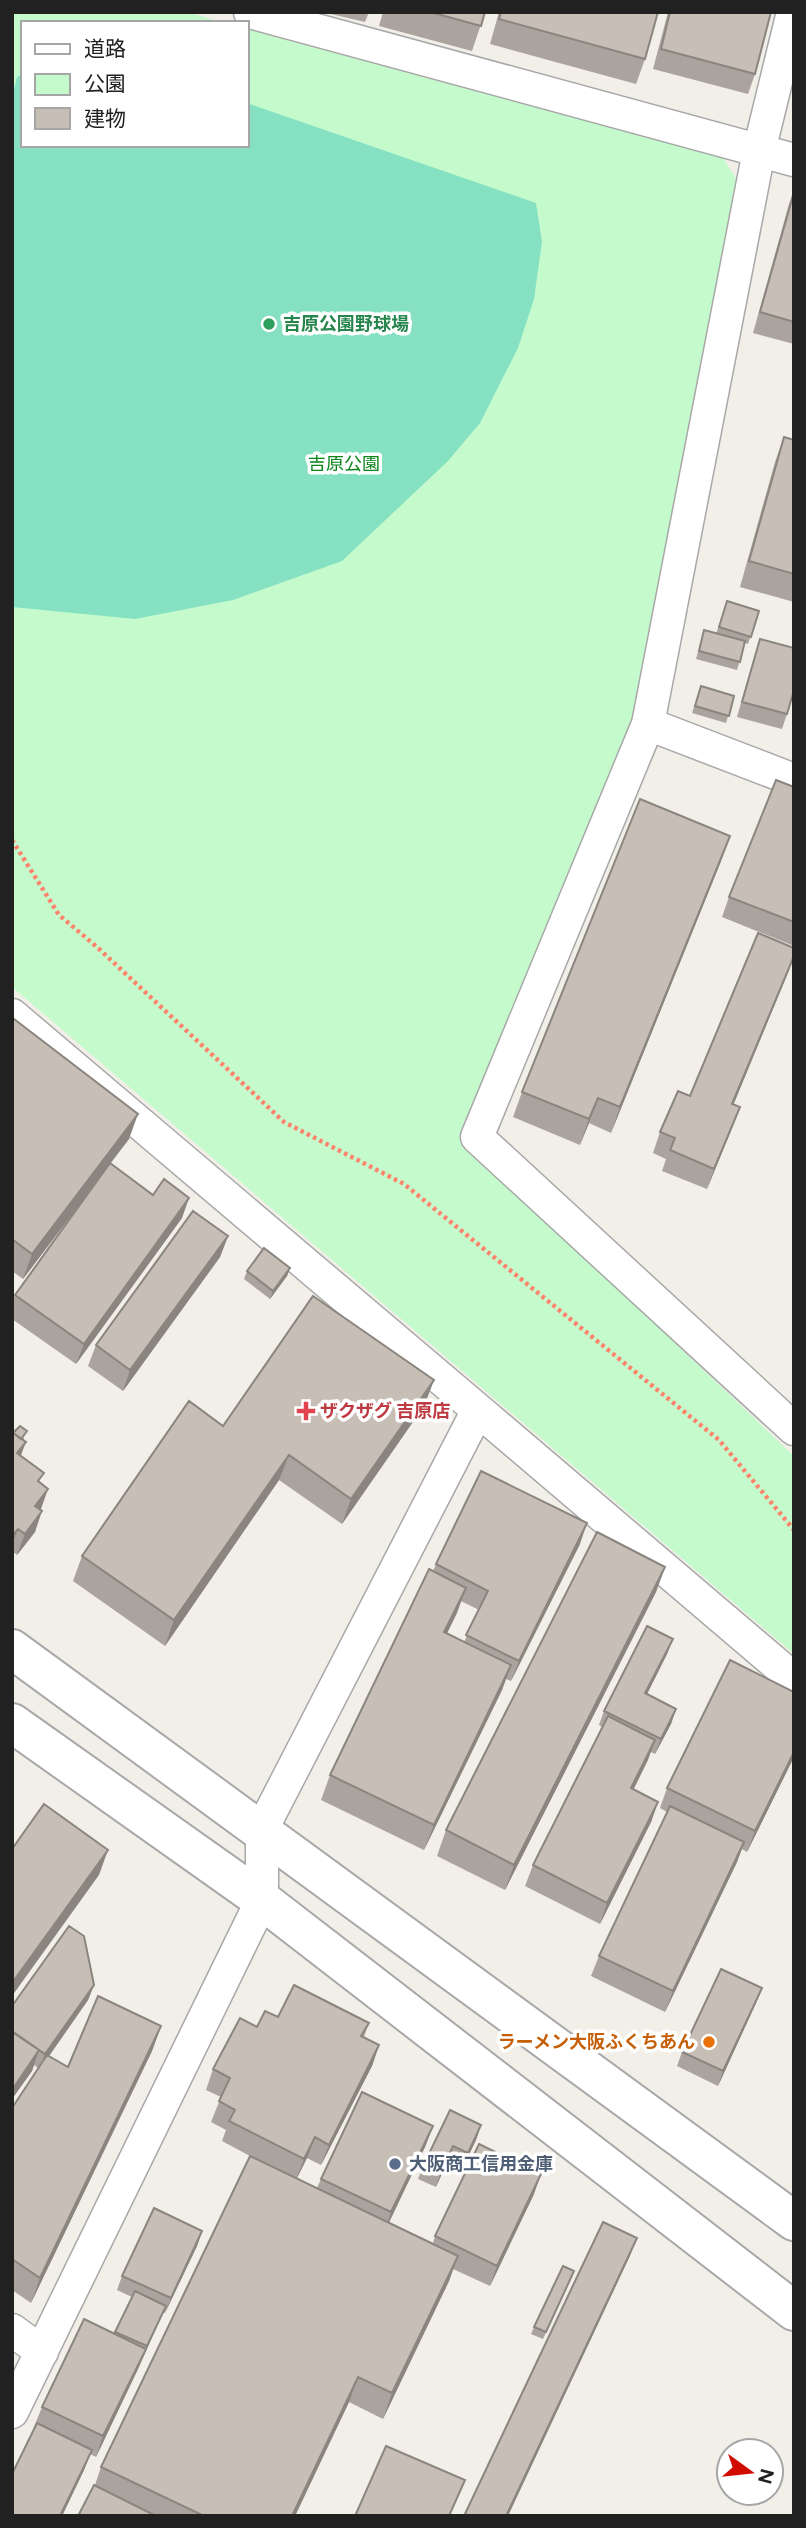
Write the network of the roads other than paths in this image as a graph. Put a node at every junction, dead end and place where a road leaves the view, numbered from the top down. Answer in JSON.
{"nodes":[{"id":1,"x":250,"y":12,"type":"edge"},
{"id":2,"x":793,"y":12,"type":"edge"},
{"id":3,"x":321,"y":22,"type":"edge"},
{"id":4,"x":759,"y":151,"type":"junction"},
{"id":5,"x":794,"y":160,"type":"edge"},
{"id":6,"x":648,"y":724,"type":"junction"},
{"id":7,"x":794,"y":780,"type":"edge"},
{"id":8,"x":12,"y":1015,"type":"edge"},
{"id":9,"x":478,"y":1410,"type":"junction"},
{"id":10,"x":794,"y":1429,"type":"edge"},
{"id":11,"x":12,"y":1649,"type":"edge"},
{"id":12,"x":794,"y":1679,"type":"edge"},
{"id":13,"x":12,"y":1723,"type":"edge"},
{"id":14,"x":262,"y":1829,"type":"junction"},
{"id":15,"x":262,"y":1900,"type":"junction"},
{"id":16,"x":794,"y":2221,"type":"edge"},
{"id":17,"x":794,"y":2311,"type":"edge"},
{"id":18,"x":12,"y":2330,"type":"edge"},
{"id":19,"x":41,"y":2351,"type":"junction"},
{"id":20,"x":12,"y":2412,"type":"edge"}],
"edges":[{"from":1,"to":3,"type":"street"},
{"from":2,"to":4,"type":"street"},
{"from":3,"to":4,"type":"street"},
{"from":4,"to":5,"type":"street"},
{"from":4,"to":6,"type":"street"},
{"from":6,"to":7,"type":"street"},
{"from":6,"to":10,"type":"street"},
{"from":8,"to":9,"type":"street"},
{"from":9,"to":12,"type":"street"},
{"from":9,"to":14,"type":"street"},
{"from":11,"to":14,"type":"street"},
{"from":13,"to":15,"type":"street"},
{"from":14,"to":15,"type":"street"},
{"from":14,"to":16,"type":"street"},
{"from":15,"to":17,"type":"street"},
{"from":15,"to":19,"type":"street"},
{"from":18,"to":19,"type":"street"},
{"from":19,"to":20,"type":"street"}]}
